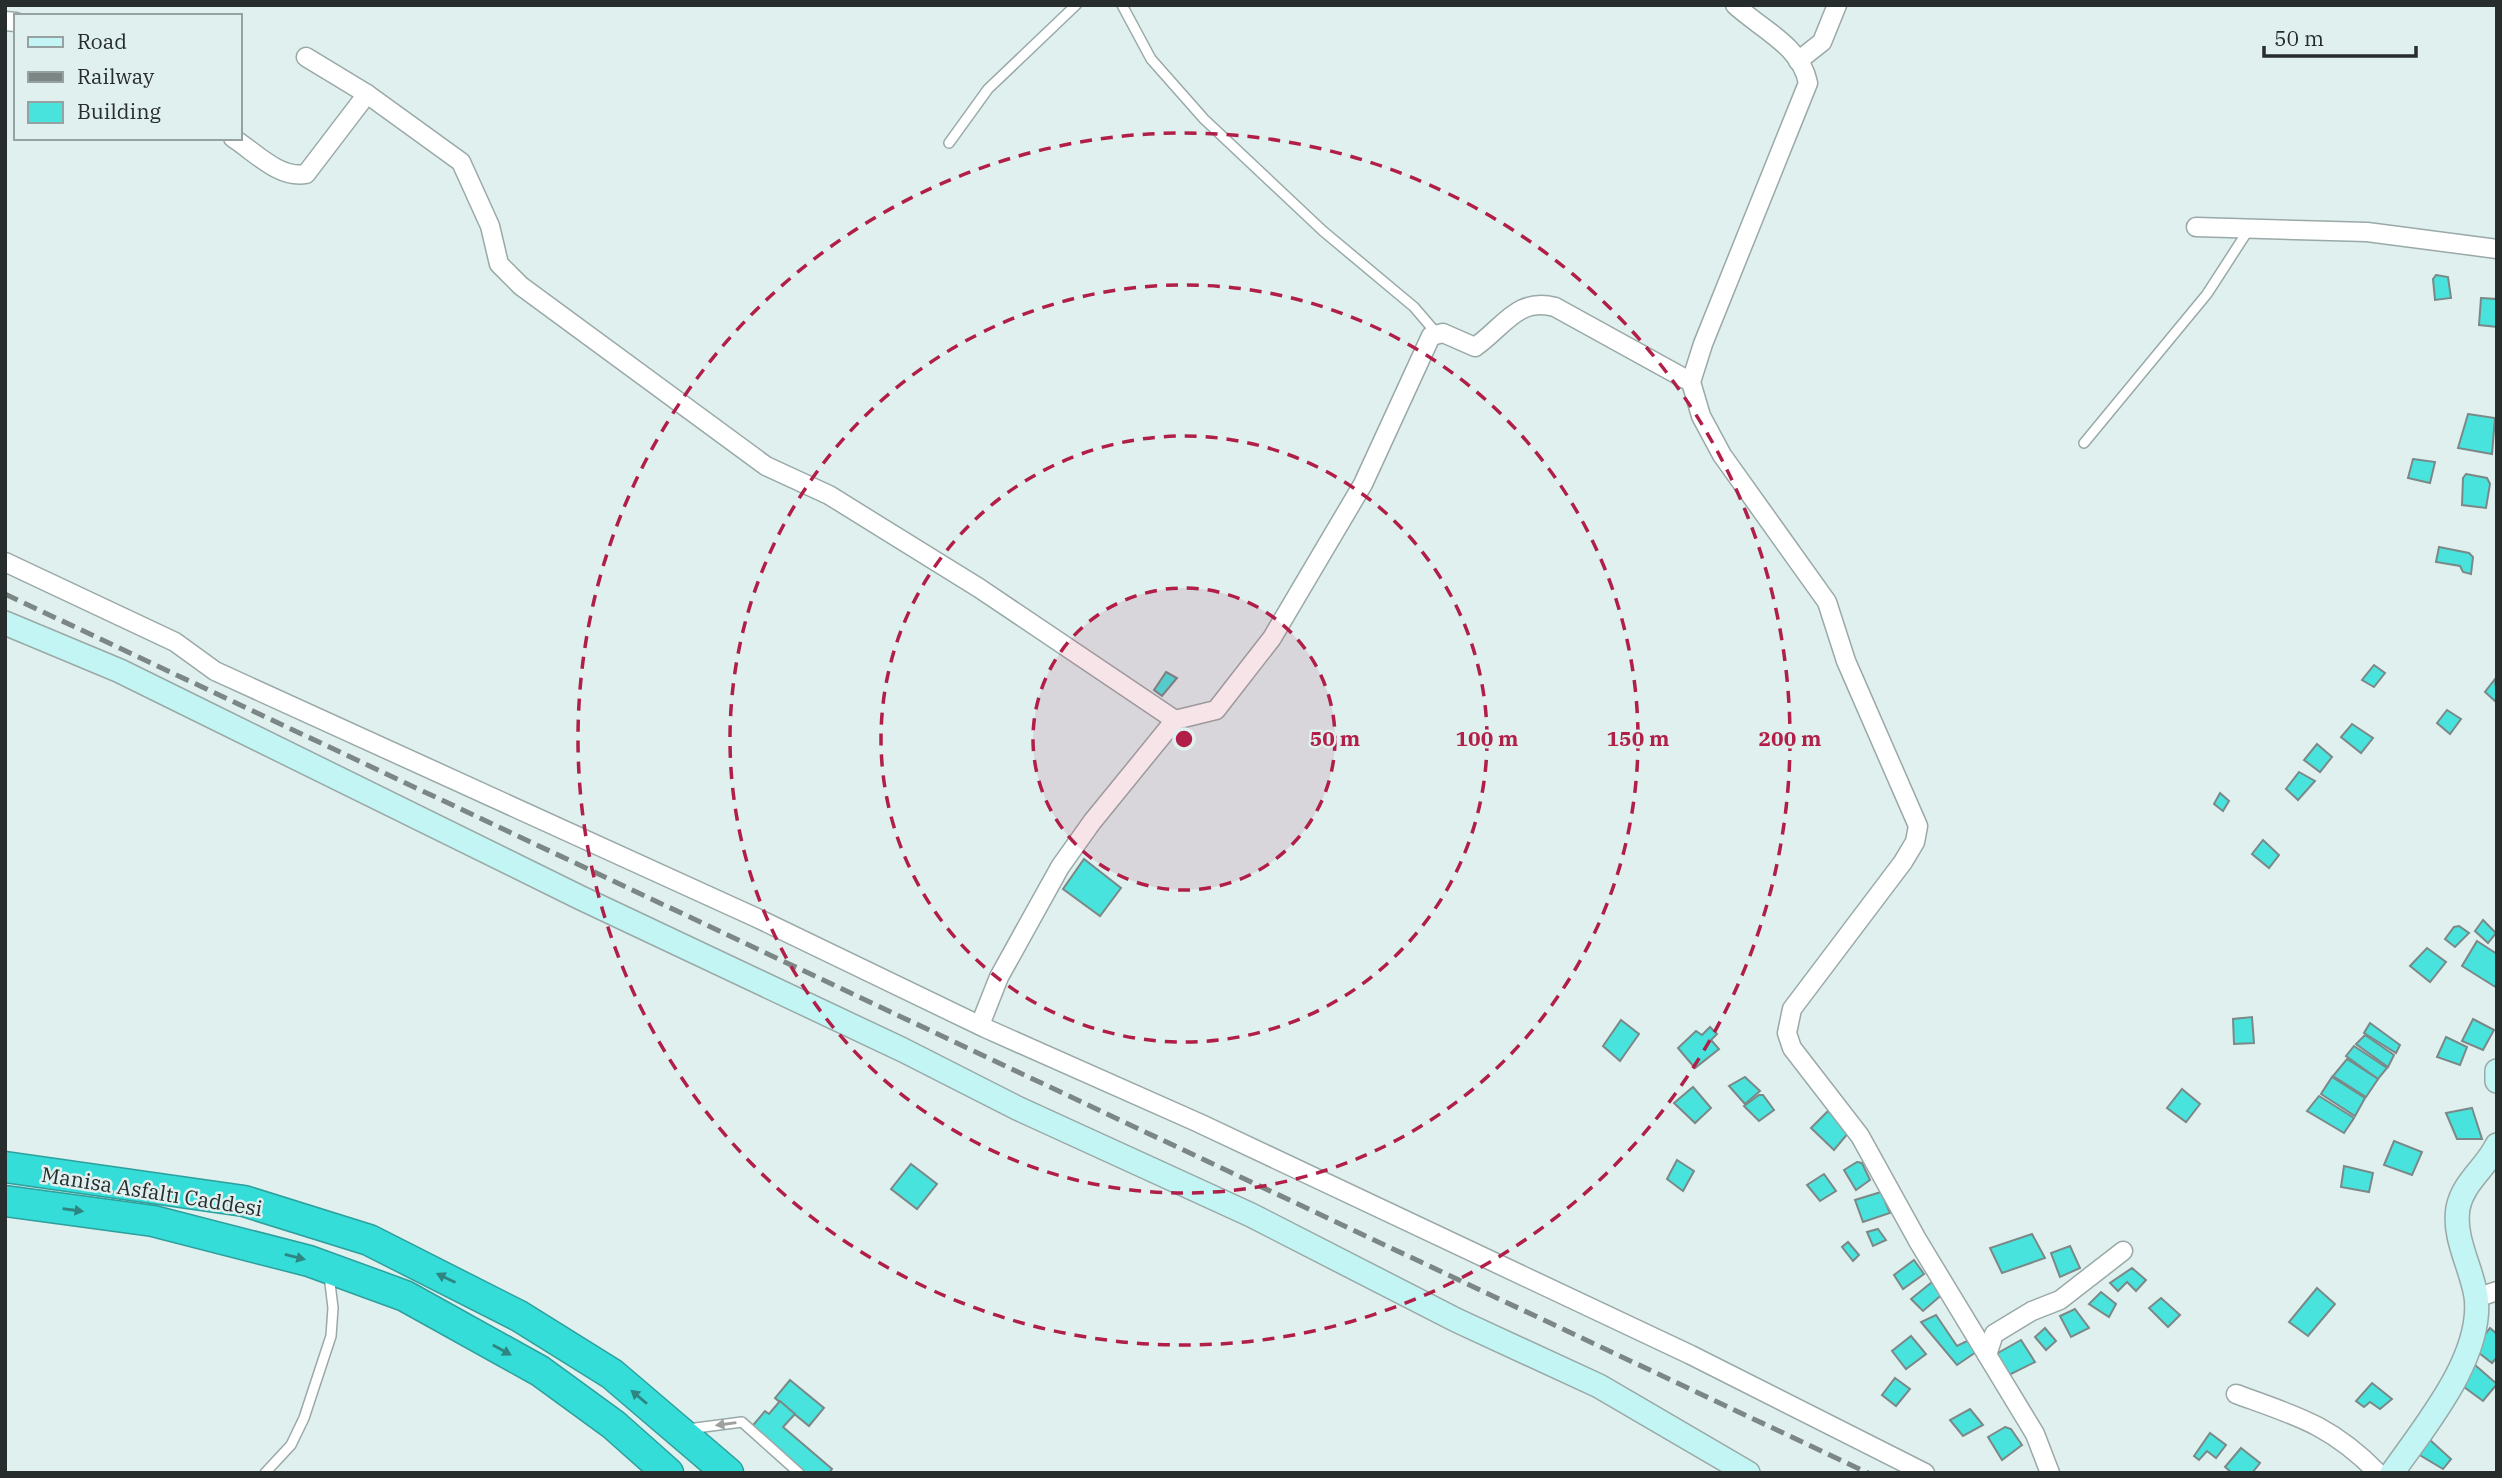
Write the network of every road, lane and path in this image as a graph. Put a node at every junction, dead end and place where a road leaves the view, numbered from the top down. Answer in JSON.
{"nodes":[{"id":1,"x":1076,"y":5,"type":"edge"},
{"id":2,"x":1122,"y":5,"type":"edge"},
{"id":3,"x":1735,"y":5,"type":"edge"},
{"id":4,"x":1837,"y":5,"type":"edge"},
{"id":5,"x":306,"y":57,"type":"dead end"},
{"id":6,"x":1798,"y":61,"type":"junction"},
{"id":7,"x":367,"y":94,"type":"junction"},
{"id":8,"x":236,"y":140,"type":"edge"},
{"id":9,"x":949,"y":143,"type":"dead end"},
{"id":10,"x":2196,"y":228,"type":"dead end"},
{"id":11,"x":2249,"y":229,"type":"junction"},
{"id":12,"x":2497,"y":249,"type":"edge"},
{"id":13,"x":1438,"y":335,"type":"junction"},
{"id":14,"x":1691,"y":382,"type":"junction"},
{"id":15,"x":2084,"y":443,"type":"dead end"},
{"id":16,"x":5,"y":562,"type":"edge"},
{"id":17,"x":5,"y":623,"type":"edge"},
{"id":18,"x":1175,"y":720,"type":"junction"},
{"id":19,"x":980,"y":1025,"type":"junction"},
{"id":20,"x":2497,"y":1071,"type":"edge"},
{"id":21,"x":2497,"y":1081,"type":"edge"},
{"id":22,"x":2497,"y":1145,"type":"edge"},
{"id":23,"x":5,"y":1167,"type":"edge"},
{"id":24,"x":5,"y":1201,"type":"edge"},
{"id":25,"x":2123,"y":1251,"type":"dead end"},
{"id":26,"x":329,"y":1268,"type":"junction"},
{"id":27,"x":2486,"y":1295,"type":"edge"},
{"id":28,"x":1987,"y":1355,"type":"junction"},
{"id":29,"x":2236,"y":1394,"type":"dead end"},
{"id":30,"x":678,"y":1431,"type":"junction"},
{"id":31,"x":265,"y":1473,"type":"edge"},
{"id":32,"x":668,"y":1473,"type":"edge"},
{"id":33,"x":728,"y":1473,"type":"edge"},
{"id":34,"x":799,"y":1473,"type":"edge"},
{"id":35,"x":1748,"y":1473,"type":"edge"},
{"id":36,"x":1925,"y":1473,"type":"edge"},
{"id":37,"x":2050,"y":1473,"type":"edge"},
{"id":38,"x":2378,"y":1473,"type":"edge"},
{"id":39,"x":2392,"y":1473,"type":"edge"}],
"edges":[{"from":1,"to":9,"type":"lane"},
{"from":2,"to":13,"type":"lane"},
{"from":3,"to":6,"type":"street"},
{"from":4,"to":6,"type":"street"},
{"from":5,"to":7,"type":"street"},
{"from":6,"to":14,"type":"street"},
{"from":7,"to":8,"type":"street"},
{"from":7,"to":18,"type":"street"},
{"from":10,"to":11,"type":"street"},
{"from":11,"to":12,"type":"street"},
{"from":11,"to":15,"type":"lane"},
{"from":13,"to":14,"type":"street"},
{"from":13,"to":18,"type":"street"},
{"from":14,"to":28,"type":"street"},
{"from":16,"to":19,"type":"street"},
{"from":17,"to":35,"type":"street"},
{"from":18,"to":19,"type":"street"},
{"from":19,"to":36,"type":"street"},
{"from":20,"to":21,"type":"street"},
{"from":22,"to":27,"type":"street"},
{"from":30,"to":23,"type":"highway","name":"Manisa Asfaltı Caddesi","one_way":true},
{"from":24,"to":26,"type":"highway","name":"Manisa Asfaltı Caddesi","one_way":true},
{"from":25,"to":28,"type":"street"},
{"from":26,"to":31,"type":"lane"},
{"from":26,"to":32,"type":"highway","name":"Manisa Asfaltı Caddesi","one_way":true},
{"from":27,"to":39,"type":"street"},
{"from":28,"to":37,"type":"street"},
{"from":29,"to":38,"type":"street"},
{"from":30,"to":33,"type":"highway","name":"Manisa Asfaltı Caddesi"},
{"from":34,"to":30,"type":"lane","one_way":true}]}
